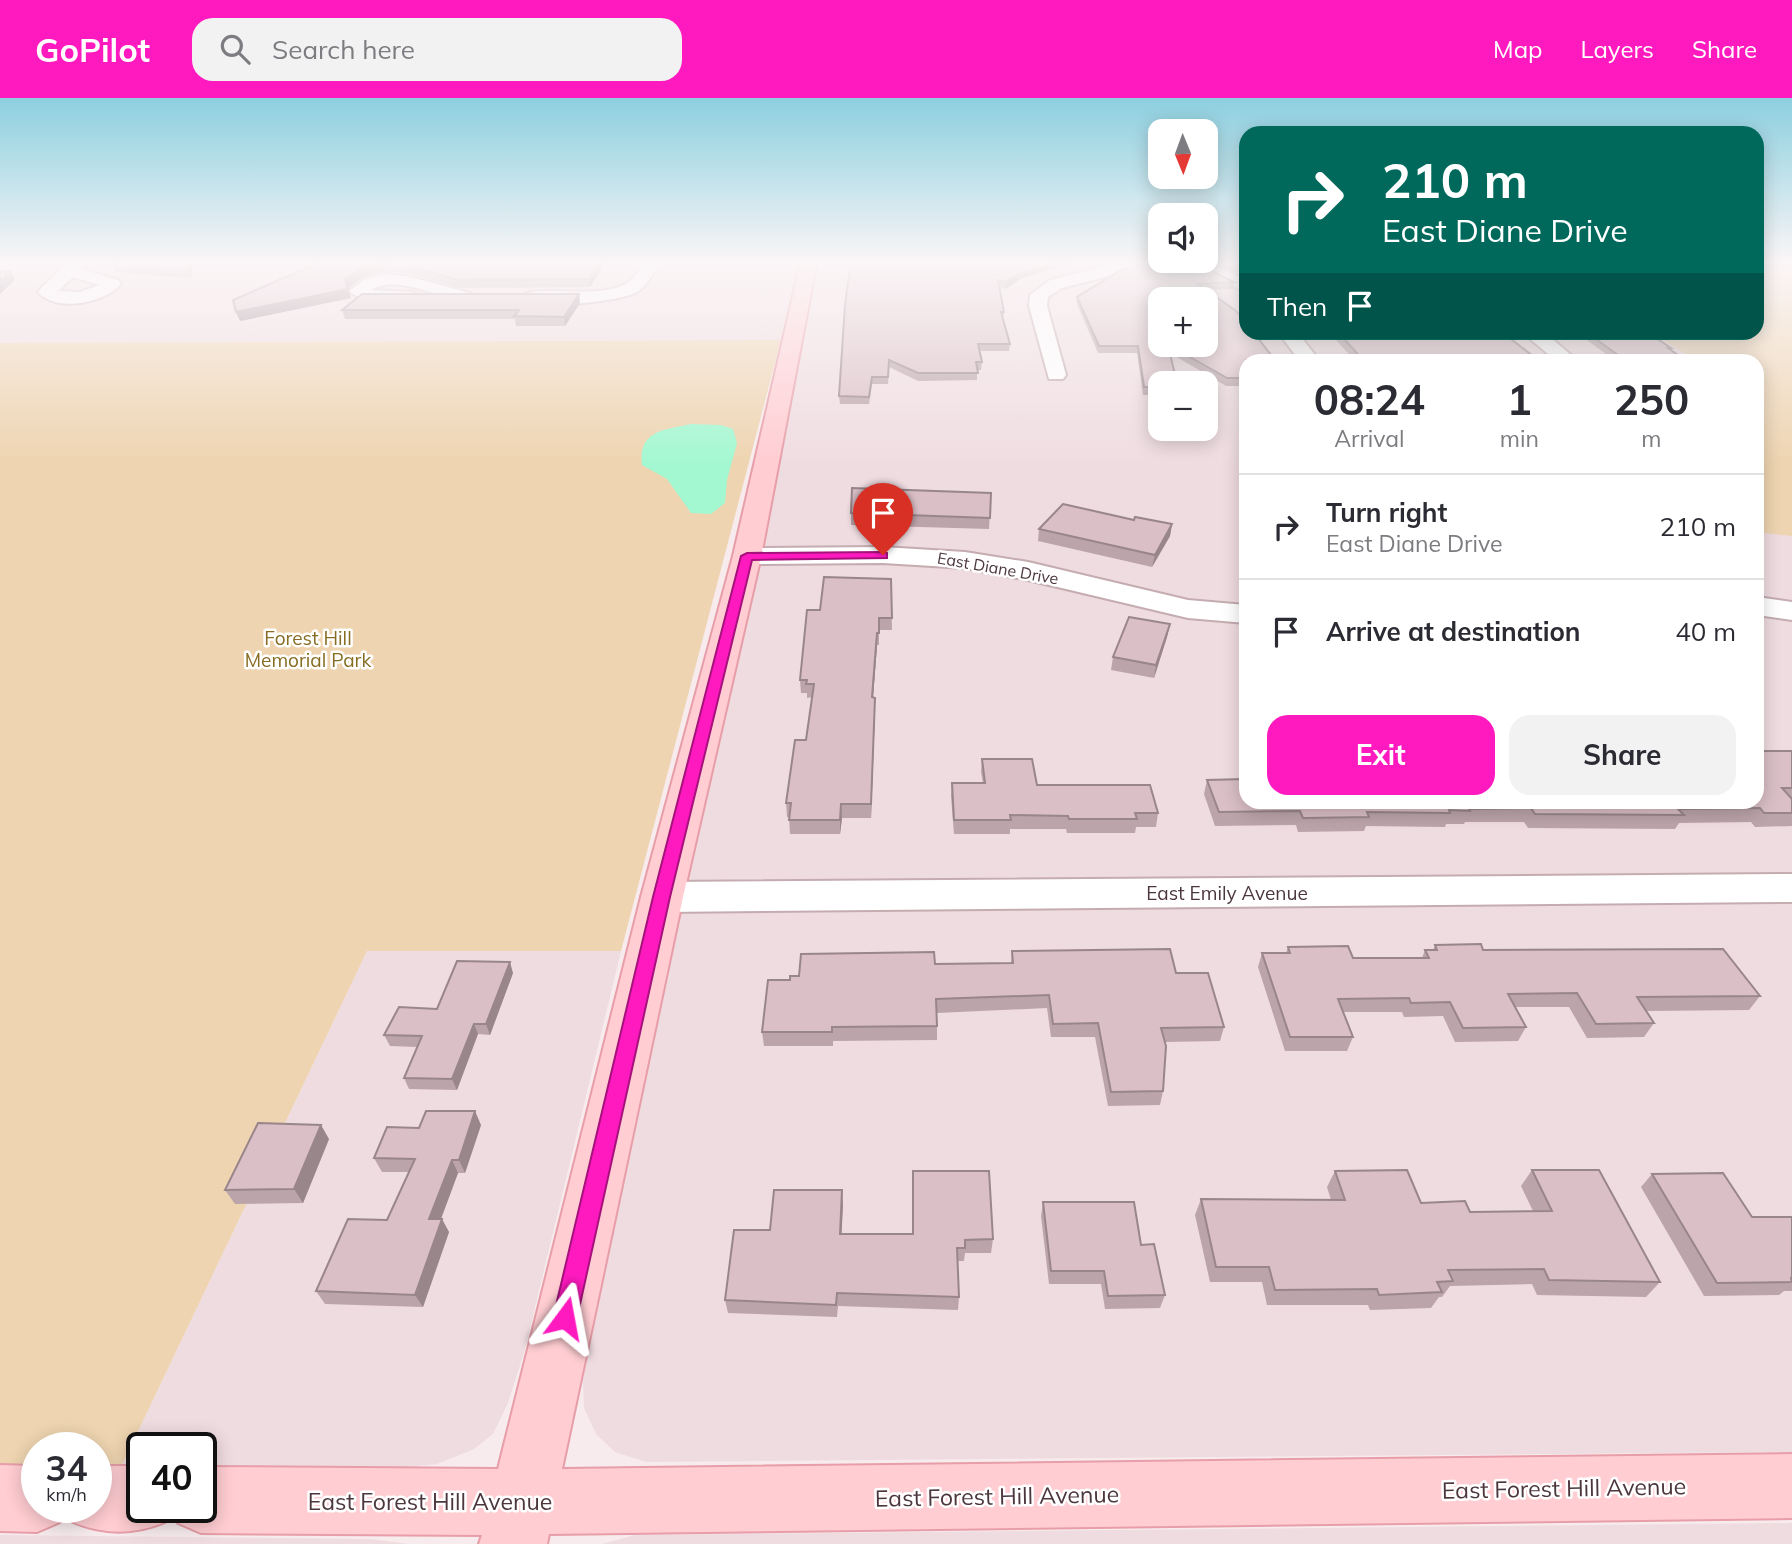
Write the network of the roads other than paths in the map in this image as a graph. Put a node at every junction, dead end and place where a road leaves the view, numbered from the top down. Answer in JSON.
{"nodes":[{"id":1,"x":795,"y":328,"type":"edge"},
{"id":2,"x":1044,"y":328,"type":"edge"},
{"id":3,"x":1293,"y":340,"type":"edge"},
{"id":4,"x":1541,"y":340,"type":"edge"},
{"id":5,"x":1304,"y":354,"type":"edge"},
{"id":6,"x":1559,"y":354,"type":"edge"},
{"id":7,"x":1056,"y":375,"type":"dead end"},
{"id":8,"x":747,"y":556,"type":"junction"},
{"id":9,"x":1764,"y":607,"type":"edge"},
{"id":10,"x":1792,"y":611,"type":"edge"},
{"id":11,"x":1239,"y":613,"type":"edge"},
{"id":12,"x":1792,"y":888,"type":"edge"},
{"id":13,"x":662,"y":897,"type":"junction"},
{"id":14,"x":1792,"y":1486,"type":"edge"},
{"id":15,"x":0,"y":1498,"type":"edge"},
{"id":16,"x":21,"y":1499,"type":"edge"},
{"id":17,"x":217,"y":1501,"type":"edge"},
{"id":18,"x":517,"y":1523,"type":"edge"}],
"edges":[{"from":1,"to":8,"type":"street"},
{"from":2,"to":7,"type":"street"},
{"from":3,"to":5,"type":"street"},
{"from":4,"to":6,"type":"street"},
{"from":8,"to":11,"type":"street","name":"East Diane Drive"},
{"from":8,"to":13,"type":"street"},
{"from":9,"to":10,"type":"street"},
{"from":12,"to":13,"type":"street","name":"East Emily Avenue"},
{"from":13,"to":18,"type":"street"},
{"from":14,"to":18,"type":"street","name":"East Forest Hill Avenue"},
{"from":15,"to":16,"type":"street"},
{"from":17,"to":18,"type":"street","name":"East Forest Hill Avenue"}]}
